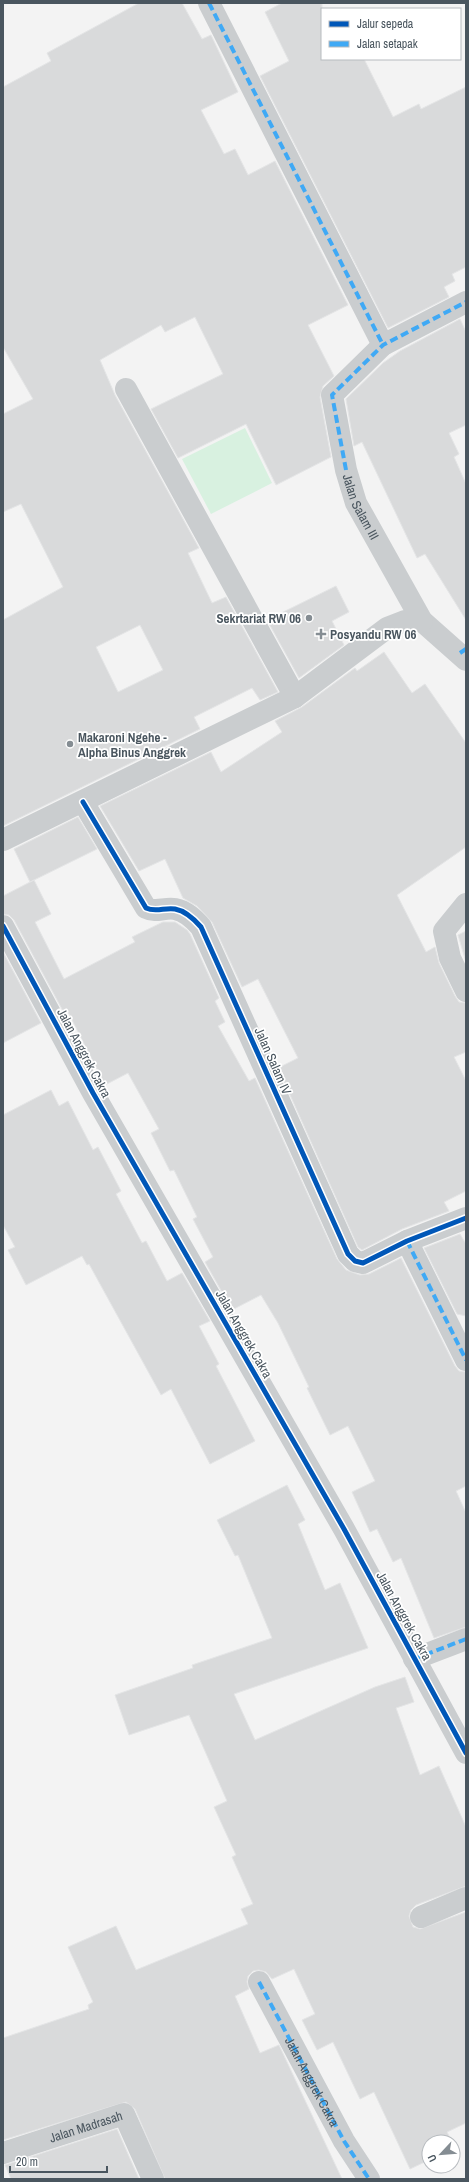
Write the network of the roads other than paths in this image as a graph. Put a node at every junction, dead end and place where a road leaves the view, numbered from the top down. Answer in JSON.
{"nodes":[{"id":1,"x":209,"y":3,"type":"edge"},
{"id":2,"x":466,"y":302,"type":"edge"},
{"id":3,"x":383,"y":345,"type":"junction"},
{"id":4,"x":126,"y":389,"type":"dead end"},
{"id":5,"x":422,"y":621,"type":"junction"},
{"id":6,"x":464,"y":654,"type":"edge"},
{"id":7,"x":295,"y":697,"type":"junction"},
{"id":8,"x":84,"y":802,"type":"junction"},
{"id":9,"x":3,"y":840,"type":"edge"},
{"id":10,"x":466,"y":904,"type":"edge"},
{"id":11,"x":3,"y":926,"type":"edge"},
{"id":12,"x":466,"y":991,"type":"edge"},
{"id":13,"x":466,"y":1218,"type":"edge"},
{"id":14,"x":406,"y":1241,"type":"junction"},
{"id":15,"x":466,"y":1360,"type":"edge"},
{"id":16,"x":466,"y":1639,"type":"edge"},
{"id":17,"x":414,"y":1659,"type":"junction"},
{"id":18,"x":466,"y":1753,"type":"edge"},
{"id":19,"x":466,"y":1898,"type":"edge"},
{"id":20,"x":421,"y":1918,"type":"dead end"},
{"id":21,"x":260,"y":1982,"type":"dead end"},
{"id":22,"x":3,"y":2153,"type":"edge"},
{"id":23,"x":153,"y":2179,"type":"edge"},
{"id":24,"x":369,"y":2179,"type":"edge"}],
"edges":[{"from":1,"to":3,"type":"street"},
{"from":2,"to":3,"type":"street","name":"Jalan Salam III"},
{"from":3,"to":5,"type":"street","name":"Jalan Salam III"},
{"from":4,"to":7,"type":"street"},
{"from":5,"to":6,"type":"street"},
{"from":5,"to":7,"type":"street"},
{"from":7,"to":8,"type":"street"},
{"from":8,"to":9,"type":"street"},
{"from":8,"to":14,"type":"street","name":"Jalan Salam IV"},
{"from":10,"to":12,"type":"street"},
{"from":11,"to":17,"type":"street","name":"Jalan Anggrek Cakra"},
{"from":13,"to":14,"type":"street","name":"Jalan Salam IV"},
{"from":14,"to":15,"type":"street"},
{"from":16,"to":17,"type":"street"},
{"from":17,"to":18,"type":"street","name":"Jalan Anggrek Cakra"},
{"from":19,"to":20,"type":"street"},
{"from":21,"to":24,"type":"street","name":"Jalan Anggrek Cakra"},
{"from":22,"to":23,"type":"street","name":"Jalan Madrasah"}]}
